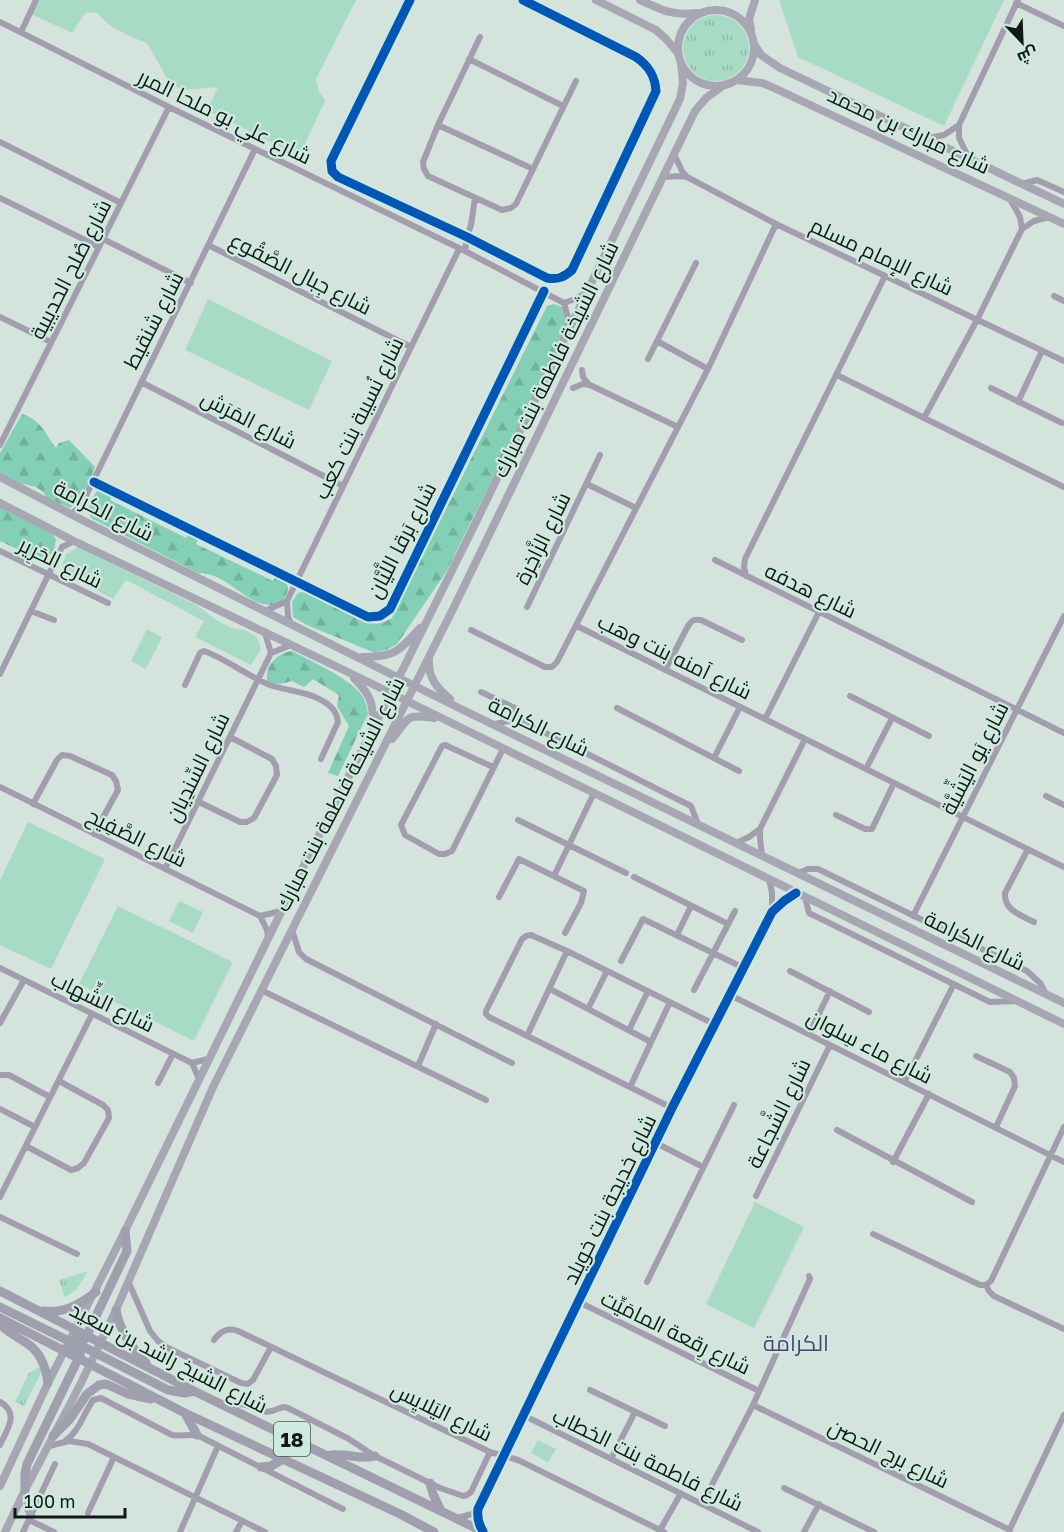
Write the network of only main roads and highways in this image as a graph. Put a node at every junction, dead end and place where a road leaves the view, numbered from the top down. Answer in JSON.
{"nodes":[{"id":1,"x":596,"y":0,"type":"edge"},
{"id":2,"x":640,"y":0,"type":"edge"},
{"id":3,"x":725,"y":0,"type":"edge"},
{"id":4,"x":755,"y":0,"type":"edge"},
{"id":5,"x":712,"y":10,"type":"junction"},
{"id":6,"x":700,"y":13,"type":"junction"},
{"id":7,"x":751,"y":33,"type":"junction"},
{"id":8,"x":754,"y":44,"type":"junction"},
{"id":9,"x":678,"y":53,"type":"junction"},
{"id":10,"x":681,"y":63,"type":"junction"},
{"id":11,"x":736,"y":80,"type":"junction"},
{"id":12,"x":724,"y":85,"type":"junction"},
{"id":13,"x":1064,"y":204,"type":"edge"},
{"id":14,"x":1064,"y":224,"type":"edge"},
{"id":15,"x":0,"y":477,"type":"edge"},
{"id":16,"x":0,"y":503,"type":"edge"},
{"id":17,"x":428,"y":619,"type":"junction"},
{"id":18,"x":430,"y":655,"type":"junction"},
{"id":19,"x":359,"y":658,"type":"junction"},
{"id":20,"x":350,"y":673,"type":"junction"},
{"id":21,"x":399,"y":677,"type":"junction"},
{"id":22,"x":415,"y":685,"type":"junction"},
{"id":23,"x":390,"y":693,"type":"junction"},
{"id":24,"x":406,"y":701,"type":"junction"},
{"id":25,"x":459,"y":708,"type":"junction"},
{"id":26,"x":443,"y":719,"type":"junction"},
{"id":27,"x":374,"y":727,"type":"junction"},
{"id":28,"x":385,"y":745,"type":"junction"},
{"id":29,"x":1064,"y":1004,"type":"edge"},
{"id":30,"x":1064,"y":1024,"type":"edge"},
{"id":31,"x":125,"y":1231,"type":"junction"},
{"id":32,"x":0,"y":1291,"type":"edge"},
{"id":33,"x":96,"y":1292,"type":"junction"},
{"id":34,"x":0,"y":1306,"type":"edge"},
{"id":35,"x":116,"y":1310,"type":"junction"},
{"id":36,"x":38,"y":1311,"type":"junction"},
{"id":37,"x":0,"y":1318,"type":"edge"},
{"id":38,"x":0,"y":1324,"type":"edge"},
{"id":39,"x":76,"y":1330,"type":"junction"},
{"id":40,"x":87,"y":1335,"type":"junction"},
{"id":41,"x":70,"y":1341,"type":"junction"},
{"id":42,"x":100,"y":1342,"type":"junction"},
{"id":43,"x":83,"y":1347,"type":"junction"},
{"id":44,"x":64,"y":1352,"type":"junction"},
{"id":45,"x":96,"y":1353,"type":"junction"},
{"id":46,"x":78,"y":1359,"type":"junction"},
{"id":47,"x":90,"y":1364,"type":"junction"},
{"id":48,"x":150,"y":1367,"type":"junction"},
{"id":49,"x":48,"y":1383,"type":"junction"},
{"id":50,"x":194,"y":1391,"type":"junction"},
{"id":51,"x":158,"y":1399,"type":"junction"},
{"id":52,"x":185,"y":1413,"type":"junction"},
{"id":53,"x":196,"y":1435,"type":"road end"},
{"id":54,"x":53,"y":1436,"type":"junction"},
{"id":55,"x":327,"y":1456,"type":"junction"},
{"id":56,"x":375,"y":1456,"type":"road end"},
{"id":57,"x":283,"y":1459,"type":"junction"},
{"id":58,"x":261,"y":1467,"type":"road end"},
{"id":59,"x":430,"y":1483,"type":"road end"},
{"id":60,"x":0,"y":1486,"type":"edge"},
{"id":61,"x":23,"y":1493,"type":"junction"},
{"id":62,"x":441,"y":1511,"type":"junction"},
{"id":63,"x":30,"y":1517,"type":"road end"},
{"id":64,"x":424,"y":1528,"type":"edge"},
{"id":65,"x":5,"y":1532,"type":"edge"},
{"id":66,"x":434,"y":1532,"type":"edge"},
{"id":67,"x":483,"y":1532,"type":"edge"}],
"edges":[{"from":1,"to":9,"type":"main road"},
{"from":2,"to":6,"type":"main road"},
{"from":3,"to":5,"type":"main road"},
{"from":4,"to":7,"type":"main road"},
{"from":5,"to":6,"type":"main road"},
{"from":5,"to":7,"type":"main road"},
{"from":6,"to":9,"type":"main road"},
{"from":7,"to":8,"type":"main road"},
{"from":8,"to":11,"type":"main road"},
{"from":8,"to":13,"type":"main road","name":"شارع مبارك بن محمد"},
{"from":9,"to":10,"type":"main road"},
{"from":10,"to":12,"type":"main road"},
{"from":10,"to":17,"type":"main road","name":"شارع الشيخة فاطمة بنت مبارك"},
{"from":11,"to":12,"type":"main road"},
{"from":11,"to":14,"type":"main road","name":"شارع مبارك بن محمد"},
{"from":12,"to":18,"type":"main road","name":"شارع الشيخة فاطمة بنت مبارك"},
{"from":15,"to":19,"type":"main road","name":"شارع الكرامة"},
{"from":16,"to":20,"type":"main road","name":"شارع الكرامة"},
{"from":17,"to":19,"type":"main road"},
{"from":17,"to":21,"type":"main road","name":"شارع الشيخة فاطمة بنت مبارك"},
{"from":18,"to":22,"type":"main road","name":"شارع الشيخة فاطمة بنت مبارك"},
{"from":18,"to":25,"type":"main road"},
{"from":19,"to":21,"type":"main road","name":"شارع الكرامة"},
{"from":20,"to":23,"type":"main road","name":"شارع الكرامة"},
{"from":20,"to":27,"type":"main road"},
{"from":21,"to":22,"type":"main road","name":"شارع الكرامة"},
{"from":21,"to":23,"type":"main road","name":"شارع الشيخة فاطمة بنت مبارك"},
{"from":22,"to":24,"type":"main road","name":"شارع الشيخة فاطمة بنت مبارك"},
{"from":22,"to":25,"type":"main road","name":"شارع الكرامة"},
{"from":23,"to":24,"type":"main road","name":"شارع الكرامة"},
{"from":23,"to":27,"type":"main road","name":"شارع الشيخة فاطمة بنت مبارك"},
{"from":24,"to":26,"type":"main road","name":"شارع الكرامة"},
{"from":24,"to":28,"type":"main road","name":"شارع الشيخة فاطمة بنت مبارك"},
{"from":25,"to":29,"type":"main road","name":"شارع الكرامة"},
{"from":26,"to":28,"type":"main road"},
{"from":26,"to":30,"type":"main road","name":"شارع الكرامة"},
{"from":27,"to":31,"type":"main road","name":"شارع الشيخة فاطمة بنت مبارك"},
{"from":28,"to":35,"type":"main road","name":"شارع الشيخة فاطمة بنت مبارك"},
{"from":31,"to":33,"type":"main road","name":"شارع الشيخة فاطمة بنت مبارك"},
{"from":31,"to":40,"type":"main road"},
{"from":32,"to":36,"type":"main road","name":"شارع الشيخ راشد بن سعيد","number":"18"},
{"from":33,"to":36,"type":"main road"},
{"from":33,"to":39,"type":"main road","name":"شارع الشيخة فاطمة بنت مبارك"},
{"from":34,"to":41,"type":"main road"},
{"from":35,"to":42,"type":"main road","name":"شارع الشيخة فاطمة بنت مبارك"},
{"from":35,"to":48,"type":"main road"},
{"from":36,"to":39,"type":"main road","name":"شارع الشيخ راشد بن سعيد","number":"18"},
{"from":37,"to":44,"type":"main road","name":"شارع الشيخ راشد بن سعيد","number":"18"},
{"from":38,"to":49,"type":"main road"},
{"from":39,"to":40,"type":"main road","name":"شارع الشيخ راشد بن سعيد","number":"18"},
{"from":39,"to":41,"type":"main road","name":"شارع الشيخة فاطمة بنت مبارك"},
{"from":39,"to":43,"type":"main road"},
{"from":40,"to":42,"type":"main road","name":"شارع الشيخ راشد بن سعيد","number":"18"},
{"from":40,"to":43,"type":"main road"},
{"from":41,"to":43,"type":"main road"},
{"from":41,"to":44,"type":"main road","name":"شارع الشيخة فاطمة بنت مبارك"},
{"from":42,"to":43,"type":"main road"},
{"from":42,"to":45,"type":"main road","name":"شارع الشيخة فاطمة بنت مبارك"},
{"from":42,"to":48,"type":"main road","name":"شارع الشيخ راشد بن سعيد","number":"18"},
{"from":43,"to":44,"type":"main road"},
{"from":43,"to":45,"type":"main road"},
{"from":43,"to":46,"type":"main road"},
{"from":43,"to":47,"type":"main road"},
{"from":44,"to":46,"type":"main road","name":"شارع الشيخ راشد بن سعيد","number":"18"},
{"from":44,"to":49,"type":"main road","name":"شارع الشيخة فاطمة بنت مبارك"},
{"from":45,"to":47,"type":"main road","name":"شارع الشيخة فاطمة بنت مبارك"},
{"from":45,"to":50,"type":"main road"},
{"from":46,"to":47,"type":"main road","name":"شارع الشيخ راشد بن سعيد","number":"18"},
{"from":46,"to":61,"type":"main road"},
{"from":47,"to":51,"type":"main road","name":"شارع الشيخ راشد بن سعيد","number":"18"},
{"from":47,"to":54,"type":"main road","name":"شارع الشيخة فاطمة بنت مبارك"},
{"from":48,"to":50,"type":"main road","name":"شارع الشيخ راشد بن سعيد","number":"18"},
{"from":49,"to":60,"type":"main road","name":"شارع الشيخة فاطمة بنت مبارك"},
{"from":50,"to":55,"type":"main road","name":"شارع الشيخ راشد بن سعيد","number":"18"},
{"from":51,"to":52,"type":"main road","name":"شارع الشيخ راشد بن سعيد","number":"18"},
{"from":51,"to":54,"type":"main road"},
{"from":52,"to":53,"type":"main road"},
{"from":52,"to":57,"type":"main road","name":"شارع الشيخ راشد بن سعيد","number":"18"},
{"from":54,"to":61,"type":"main road","name":"شارع الشيخة فاطمة بنت مبارك"},
{"from":55,"to":56,"type":"main road"},
{"from":55,"to":62,"type":"main road","name":"شارع الشيخ راشد بن سعيد","number":"18"},
{"from":57,"to":58,"type":"main road"},
{"from":57,"to":64,"type":"main road","name":"شارع الشيخ راشد بن سعيد","number":"18"},
{"from":59,"to":62,"type":"main road"},
{"from":61,"to":63,"type":"main road"},
{"from":61,"to":65,"type":"main road","name":"شارع الشيخة فاطمة بنت مبارك"},
{"from":62,"to":67,"type":"main road","name":"شارع الشيخ راشد بن سعيد","number":"18"},
{"from":64,"to":66,"type":"main road","name":"شارع الشيخ راشد بن سعيد","number":"18"}]}
